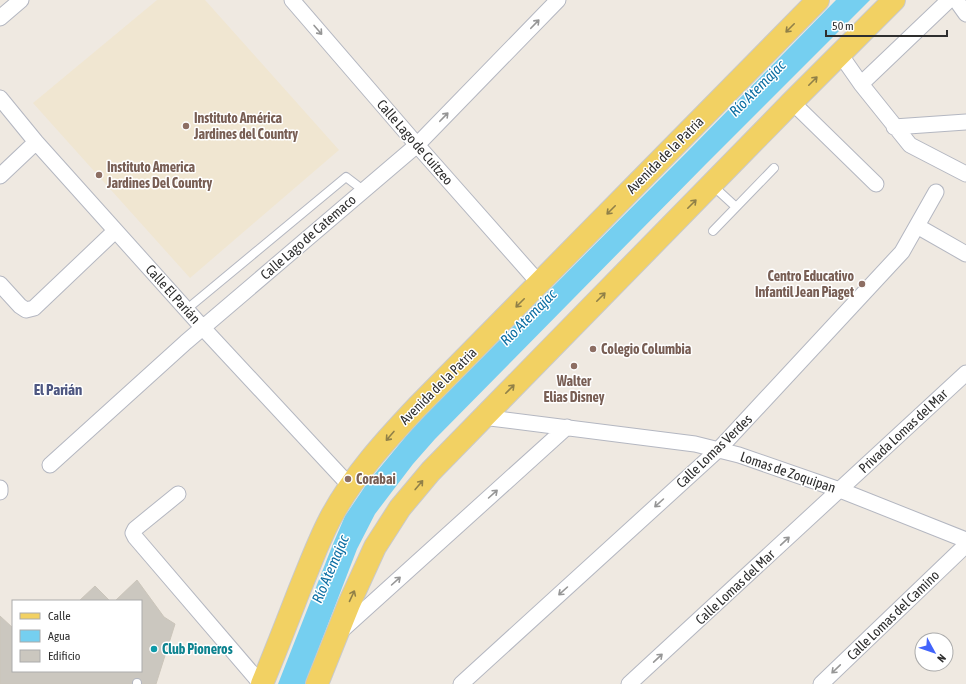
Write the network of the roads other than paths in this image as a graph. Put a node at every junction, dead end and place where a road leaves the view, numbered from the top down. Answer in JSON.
{"nodes":[{"id":1,"x":21,"y":0,"type":"edge"},
{"id":2,"x":292,"y":0,"type":"edge"},
{"id":3,"x":558,"y":0,"type":"edge"},
{"id":4,"x":818,"y":0,"type":"edge"},
{"id":5,"x":894,"y":0,"type":"edge"},
{"id":6,"x":949,"y":0,"type":"edge"},
{"id":7,"x":956,"y":0,"type":"edge"},
{"id":8,"x":966,"y":14,"type":"edge"},
{"id":9,"x":0,"y":18,"type":"edge"},
{"id":10,"x":840,"y":54,"type":"junction"},
{"id":11,"x":861,"y":84,"type":"junction"},
{"id":12,"x":0,"y":98,"type":"edge"},
{"id":13,"x":792,"y":102,"type":"junction"},
{"id":14,"x":966,"y":122,"type":"edge"},
{"id":15,"x":894,"y":127,"type":"junction"},
{"id":16,"x":36,"y":142,"type":"junction"},
{"id":17,"x":417,"y":145,"type":"junction"},
{"id":18,"x":774,"y":168,"type":"dead end"},
{"id":19,"x":966,"y":174,"type":"edge"},
{"id":20,"x":0,"y":176,"type":"edge"},
{"id":21,"x":712,"y":184,"type":"junction"},
{"id":22,"x":876,"y":184,"type":"dead end"},
{"id":23,"x":363,"y":190,"type":"junction"},
{"id":24,"x":936,"y":192,"type":"dead end"},
{"id":25,"x":736,"y":207,"type":"junction"},
{"id":26,"x":917,"y":226,"type":"junction"},
{"id":27,"x":115,"y":231,"type":"junction"},
{"id":28,"x":713,"y":231,"type":"dead end"},
{"id":29,"x":966,"y":254,"type":"edge"},
{"id":30,"x":539,"y":283,"type":"junction"},
{"id":31,"x":0,"y":284,"type":"edge"},
{"id":32,"x":187,"y":310,"type":"junction"},
{"id":33,"x":203,"y":328,"type":"junction"},
{"id":34,"x":966,"y":373,"type":"edge"},
{"id":35,"x":482,"y":417,"type":"junction"},
{"id":36,"x":567,"y":427,"type":"junction"},
{"id":37,"x":719,"y":449,"type":"junction"},
{"id":38,"x":50,"y":465,"type":"dead end"},
{"id":39,"x":350,"y":486,"type":"junction"},
{"id":40,"x":0,"y":488,"type":"edge"},
{"id":41,"x":840,"y":490,"type":"junction"},
{"id":42,"x":0,"y":492,"type":"edge"},
{"id":43,"x":178,"y":494,"type":"dead end"},
{"id":44,"x":966,"y":540,"type":"edge"},
{"id":45,"x":966,"y":546,"type":"edge"},
{"id":46,"x":336,"y":635,"type":"junction"},
{"id":47,"x":822,"y":683,"type":"edge"},
{"id":48,"x":261,"y":684,"type":"edge"},
{"id":49,"x":317,"y":684,"type":"edge"},
{"id":50,"x":461,"y":684,"type":"edge"},
{"id":51,"x":629,"y":684,"type":"edge"}],
"edges":[{"from":1,"to":9,"type":"street"},
{"from":2,"to":17,"type":"street","name":"Calle Lago de Cuitzeo","one_way":true},
{"from":17,"to":3,"type":"street","name":"Calle Lago de Catemaco","one_way":true},
{"from":4,"to":30,"type":"main road","name":"Avenida de la Patria","one_way":true},
{"from":5,"to":10,"type":"main road"},
{"from":6,"to":11,"type":"street"},
{"from":7,"to":8,"type":"street"},
{"from":10,"to":11,"type":"street"},
{"from":13,"to":10,"type":"main road","one_way":true},
{"from":11,"to":15,"type":"street"},
{"from":12,"to":16,"type":"street","name":"Calle El Parián"},
{"from":13,"to":21,"type":"main road"},
{"from":13,"to":22,"type":"street"},
{"from":14,"to":15,"type":"street"},
{"from":15,"to":19,"type":"street"},
{"from":16,"to":20,"type":"street"},
{"from":16,"to":27,"type":"street","name":"Calle El Parián"},
{"from":17,"to":23,"type":"street","name":"Calle Lago de Catemaco"},
{"from":17,"to":30,"type":"street","name":"Calle Lago de Cuitzeo"},
{"from":18,"to":25,"type":"lane"},
{"from":21,"to":25,"type":"lane"},
{"from":35,"to":21,"type":"main road","one_way":true},
{"from":23,"to":32,"type":"lane"},
{"from":23,"to":33,"type":"street","name":"Calle Lago de Catemaco"},
{"from":24,"to":26,"type":"street","name":"Calle Lomas Verdes"},
{"from":25,"to":28,"type":"lane"},
{"from":26,"to":29,"type":"street"},
{"from":26,"to":37,"type":"street","name":"Calle Lomas Verdes"},
{"from":27,"to":31,"type":"street"},
{"from":27,"to":32,"type":"street","name":"Calle El Parián"},
{"from":30,"to":39,"type":"main road","name":"Avenida de la Patria","one_way":true},
{"from":32,"to":33,"type":"street","name":"Calle El Parián"},
{"from":33,"to":38,"type":"street","name":"Calle Lago de Catemaco"},
{"from":33,"to":39,"type":"street","name":"Calle El Parián"},
{"from":34,"to":41,"type":"street","name":"Privada Lomas del Mar"},
{"from":35,"to":36,"type":"street","name":"Lomas de Zoquipan"},
{"from":46,"to":35,"type":"main road","one_way":true},
{"from":36,"to":37,"type":"street","name":"Lomas de Zoquipan"},
{"from":46,"to":36,"type":"street","one_way":true},
{"from":37,"to":41,"type":"street","name":"Lomas de Zoquipan"},
{"from":37,"to":50,"type":"street","name":"Calle Lomas Verdes","one_way":true},
{"from":39,"to":48,"type":"main road","name":"Avenida de la Patria"},
{"from":40,"to":42,"type":"street"},
{"from":41,"to":44,"type":"street","name":"Lomas de Zoquipan"},
{"from":51,"to":41,"type":"street","name":"Calle Lomas del Mar","one_way":true},
{"from":43,"to":48,"type":"street"},
{"from":45,"to":47,"type":"street","name":"Calle Lomas del Camino","one_way":true},
{"from":46,"to":49,"type":"main road"}]}
